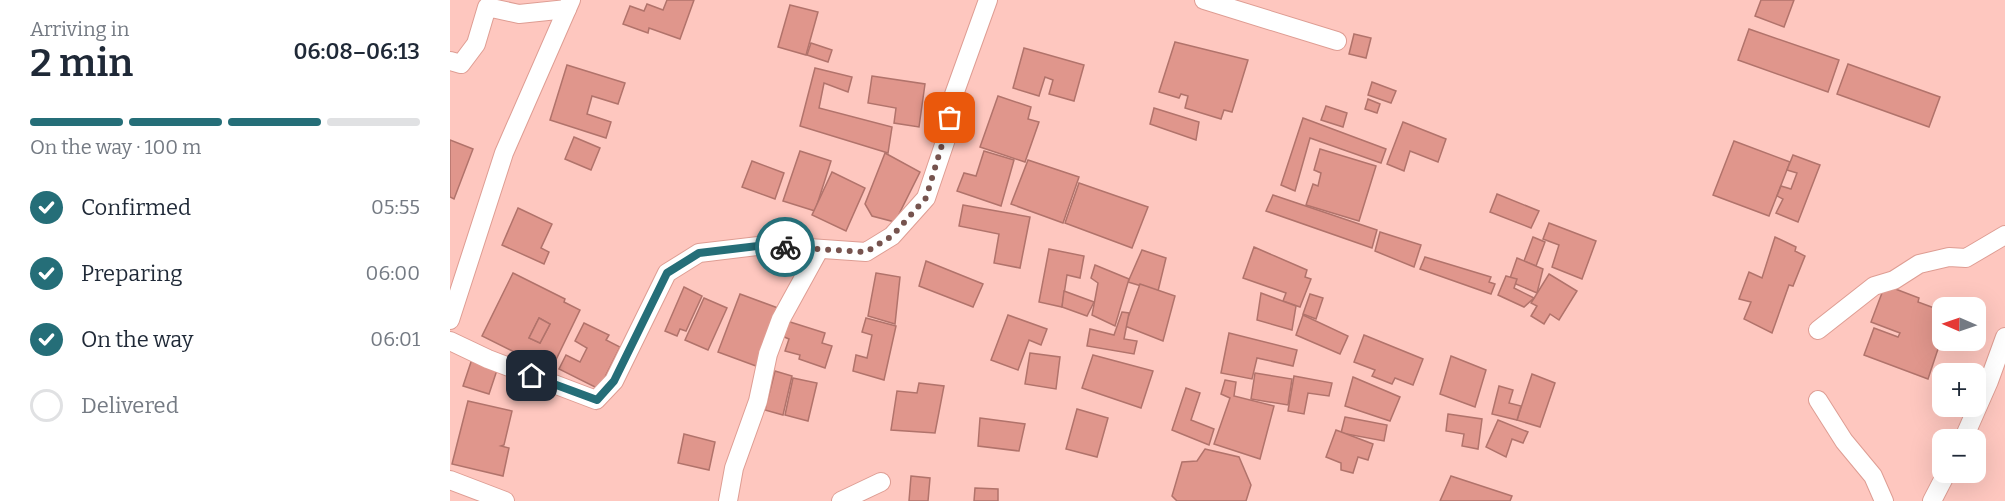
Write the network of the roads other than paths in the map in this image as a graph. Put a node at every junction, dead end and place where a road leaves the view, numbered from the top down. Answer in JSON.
{"nodes":[{"id":1,"x":988,"y":0,"type":"edge"},
{"id":2,"x":1204,"y":0,"type":"edge"},
{"id":3,"x":569,"y":4,"type":"edge"},
{"id":4,"x":1337,"y":42,"type":"dead end"},
{"id":5,"x":450,"y":61,"type":"edge"},
{"id":6,"x":2005,"y":235,"type":"edge"},
{"id":7,"x":819,"y":250,"type":"junction"},
{"id":8,"x":450,"y":320,"type":"edge"},
{"id":9,"x":1818,"y":330,"type":"dead end"},
{"id":10,"x":2005,"y":337,"type":"edge"},
{"id":11,"x":450,"y":341,"type":"edge"},
{"id":12,"x":1818,"y":400,"type":"dead end"},
{"id":13,"x":1968,"y":429,"type":"edge"},
{"id":14,"x":450,"y":480,"type":"edge"},
{"id":15,"x":881,"y":482,"type":"dead end"},
{"id":16,"x":1941,"y":483,"type":"edge"},
{"id":17,"x":505,"y":501,"type":"edge"},
{"id":18,"x":728,"y":501,"type":"edge"},
{"id":19,"x":841,"y":501,"type":"edge"},
{"id":20,"x":1884,"y":501,"type":"edge"},
{"id":21,"x":1932,"y":501,"type":"edge"}],
"edges":[{"from":1,"to":7,"type":"street"},
{"from":2,"to":4,"type":"street"},
{"from":3,"to":5,"type":"street"},
{"from":3,"to":8,"type":"street"},
{"from":6,"to":9,"type":"street"},
{"from":7,"to":11,"type":"street"},
{"from":7,"to":18,"type":"street"},
{"from":10,"to":13,"type":"street"},
{"from":12,"to":20,"type":"street"},
{"from":14,"to":17,"type":"street"},
{"from":15,"to":19,"type":"street"},
{"from":16,"to":21,"type":"street"}]}
